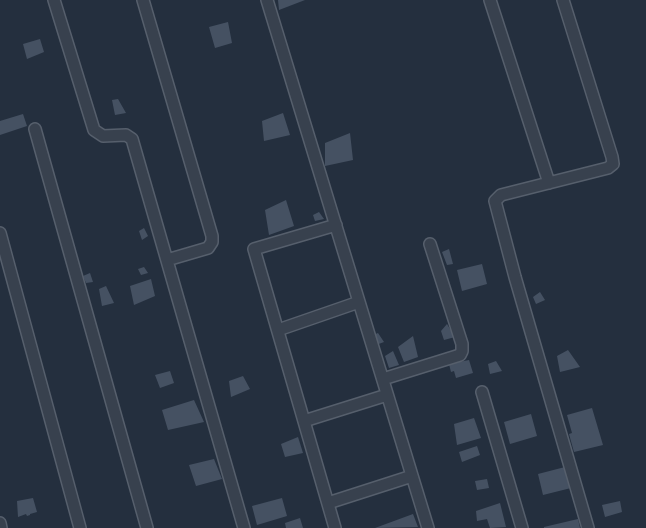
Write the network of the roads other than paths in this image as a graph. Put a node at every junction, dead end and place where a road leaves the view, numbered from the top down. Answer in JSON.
{"nodes":[{"id":1,"x":54,"y":0,"type":"edge"},
{"id":2,"x":143,"y":0,"type":"edge"},
{"id":3,"x":268,"y":0,"type":"edge"},
{"id":4,"x":490,"y":0,"type":"edge"},
{"id":5,"x":563,"y":0,"type":"edge"},
{"id":6,"x":35,"y":129,"type":"dead end"},
{"id":7,"x":549,"y":183,"type":"junction"},
{"id":8,"x":336,"y":225,"type":"junction"},
{"id":9,"x":0,"y":233,"type":"edge"},
{"id":10,"x":430,"y":244,"type":"dead end"},
{"id":11,"x":167,"y":260,"type":"junction"},
{"id":12,"x":359,"y":302,"type":"junction"},
{"id":13,"x":278,"y":330,"type":"junction"},
{"id":14,"x":383,"y":380,"type":"junction"},
{"id":15,"x":482,"y":392,"type":"dead end"},
{"id":16,"x":387,"y":395,"type":"junction"},
{"id":17,"x":304,"y":421,"type":"junction"},
{"id":18,"x":412,"y":476,"type":"junction"},
{"id":19,"x":328,"y":502,"type":"junction"},
{"id":20,"x":0,"y":523,"type":"edge"},
{"id":21,"x":1,"y":528,"type":"edge"},
{"id":22,"x":80,"y":528,"type":"edge"},
{"id":23,"x":147,"y":528,"type":"edge"},
{"id":24,"x":244,"y":528,"type":"edge"},
{"id":25,"x":336,"y":528,"type":"edge"},
{"id":26,"x":428,"y":528,"type":"edge"},
{"id":27,"x":522,"y":528,"type":"edge"},
{"id":28,"x":588,"y":528,"type":"edge"}],
"edges":[{"from":1,"to":11,"type":"street"},
{"from":2,"to":11,"type":"street"},
{"from":3,"to":8,"type":"street"},
{"from":4,"to":7,"type":"street"},
{"from":5,"to":7,"type":"street"},
{"from":6,"to":23,"type":"street"},
{"from":7,"to":28,"type":"street"},
{"from":8,"to":12,"type":"street"},
{"from":8,"to":13,"type":"street"},
{"from":9,"to":22,"type":"street"},
{"from":10,"to":14,"type":"street"},
{"from":11,"to":24,"type":"street"},
{"from":12,"to":13,"type":"street"},
{"from":12,"to":14,"type":"street"},
{"from":13,"to":17,"type":"street"},
{"from":14,"to":16,"type":"street"},
{"from":15,"to":27,"type":"street"},
{"from":16,"to":17,"type":"street"},
{"from":16,"to":18,"type":"street"},
{"from":17,"to":19,"type":"street"},
{"from":18,"to":19,"type":"street"},
{"from":18,"to":26,"type":"street"},
{"from":19,"to":25,"type":"street"},
{"from":20,"to":21,"type":"street"}]}
